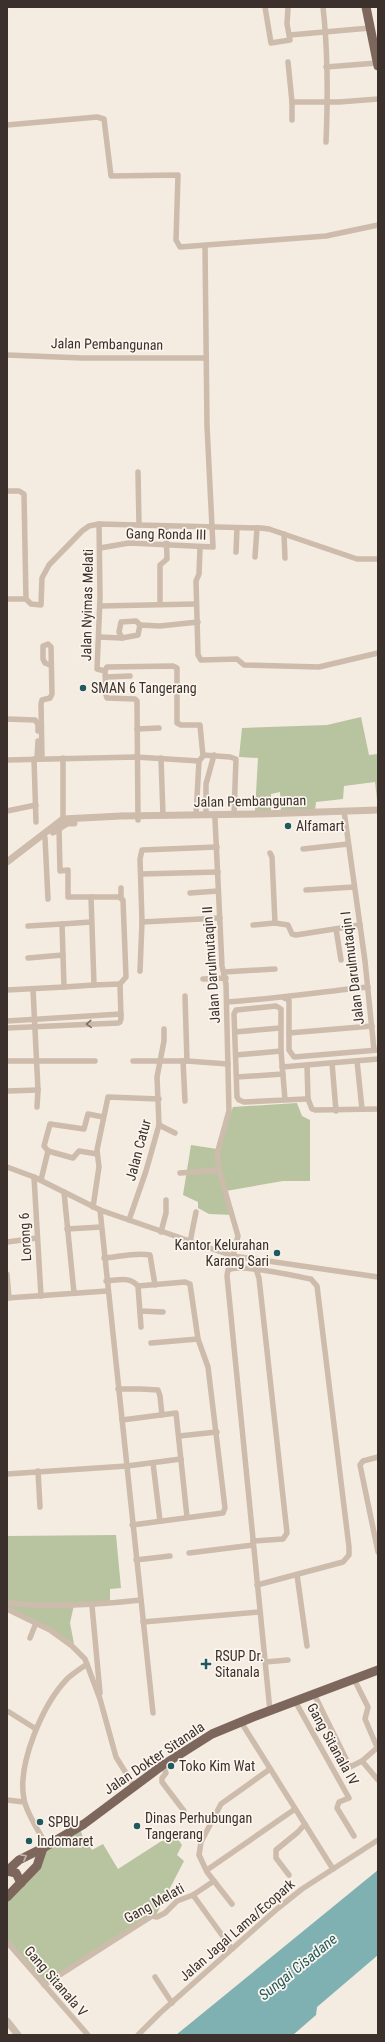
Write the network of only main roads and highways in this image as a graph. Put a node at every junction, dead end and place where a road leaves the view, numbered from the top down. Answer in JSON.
{"nodes":[{"id":1,"x":366,"y":7,"type":"edge"},
{"id":2,"x":378,"y":64,"type":"edge"},
{"id":3,"x":378,"y":1670,"type":"edge"},
{"id":4,"x":45,"y":1847,"type":"junction"},
{"id":5,"x":7,"y":1871,"type":"edge"},
{"id":6,"x":21,"y":1883,"type":"junction"},
{"id":7,"x":7,"y":1898,"type":"edge"}],
"edges":[{"from":1,"to":2,"type":"main road"},
{"from":3,"to":4,"type":"main road","name":"Jalan Dokter Sitanala"},
{"from":5,"to":4,"type":"main road","name":"Jalan Dokter Sitanala","one_way":true},
{"from":4,"to":6,"type":"main road"},
{"from":5,"to":6,"type":"main road"},
{"from":6,"to":7,"type":"main road"}]}
